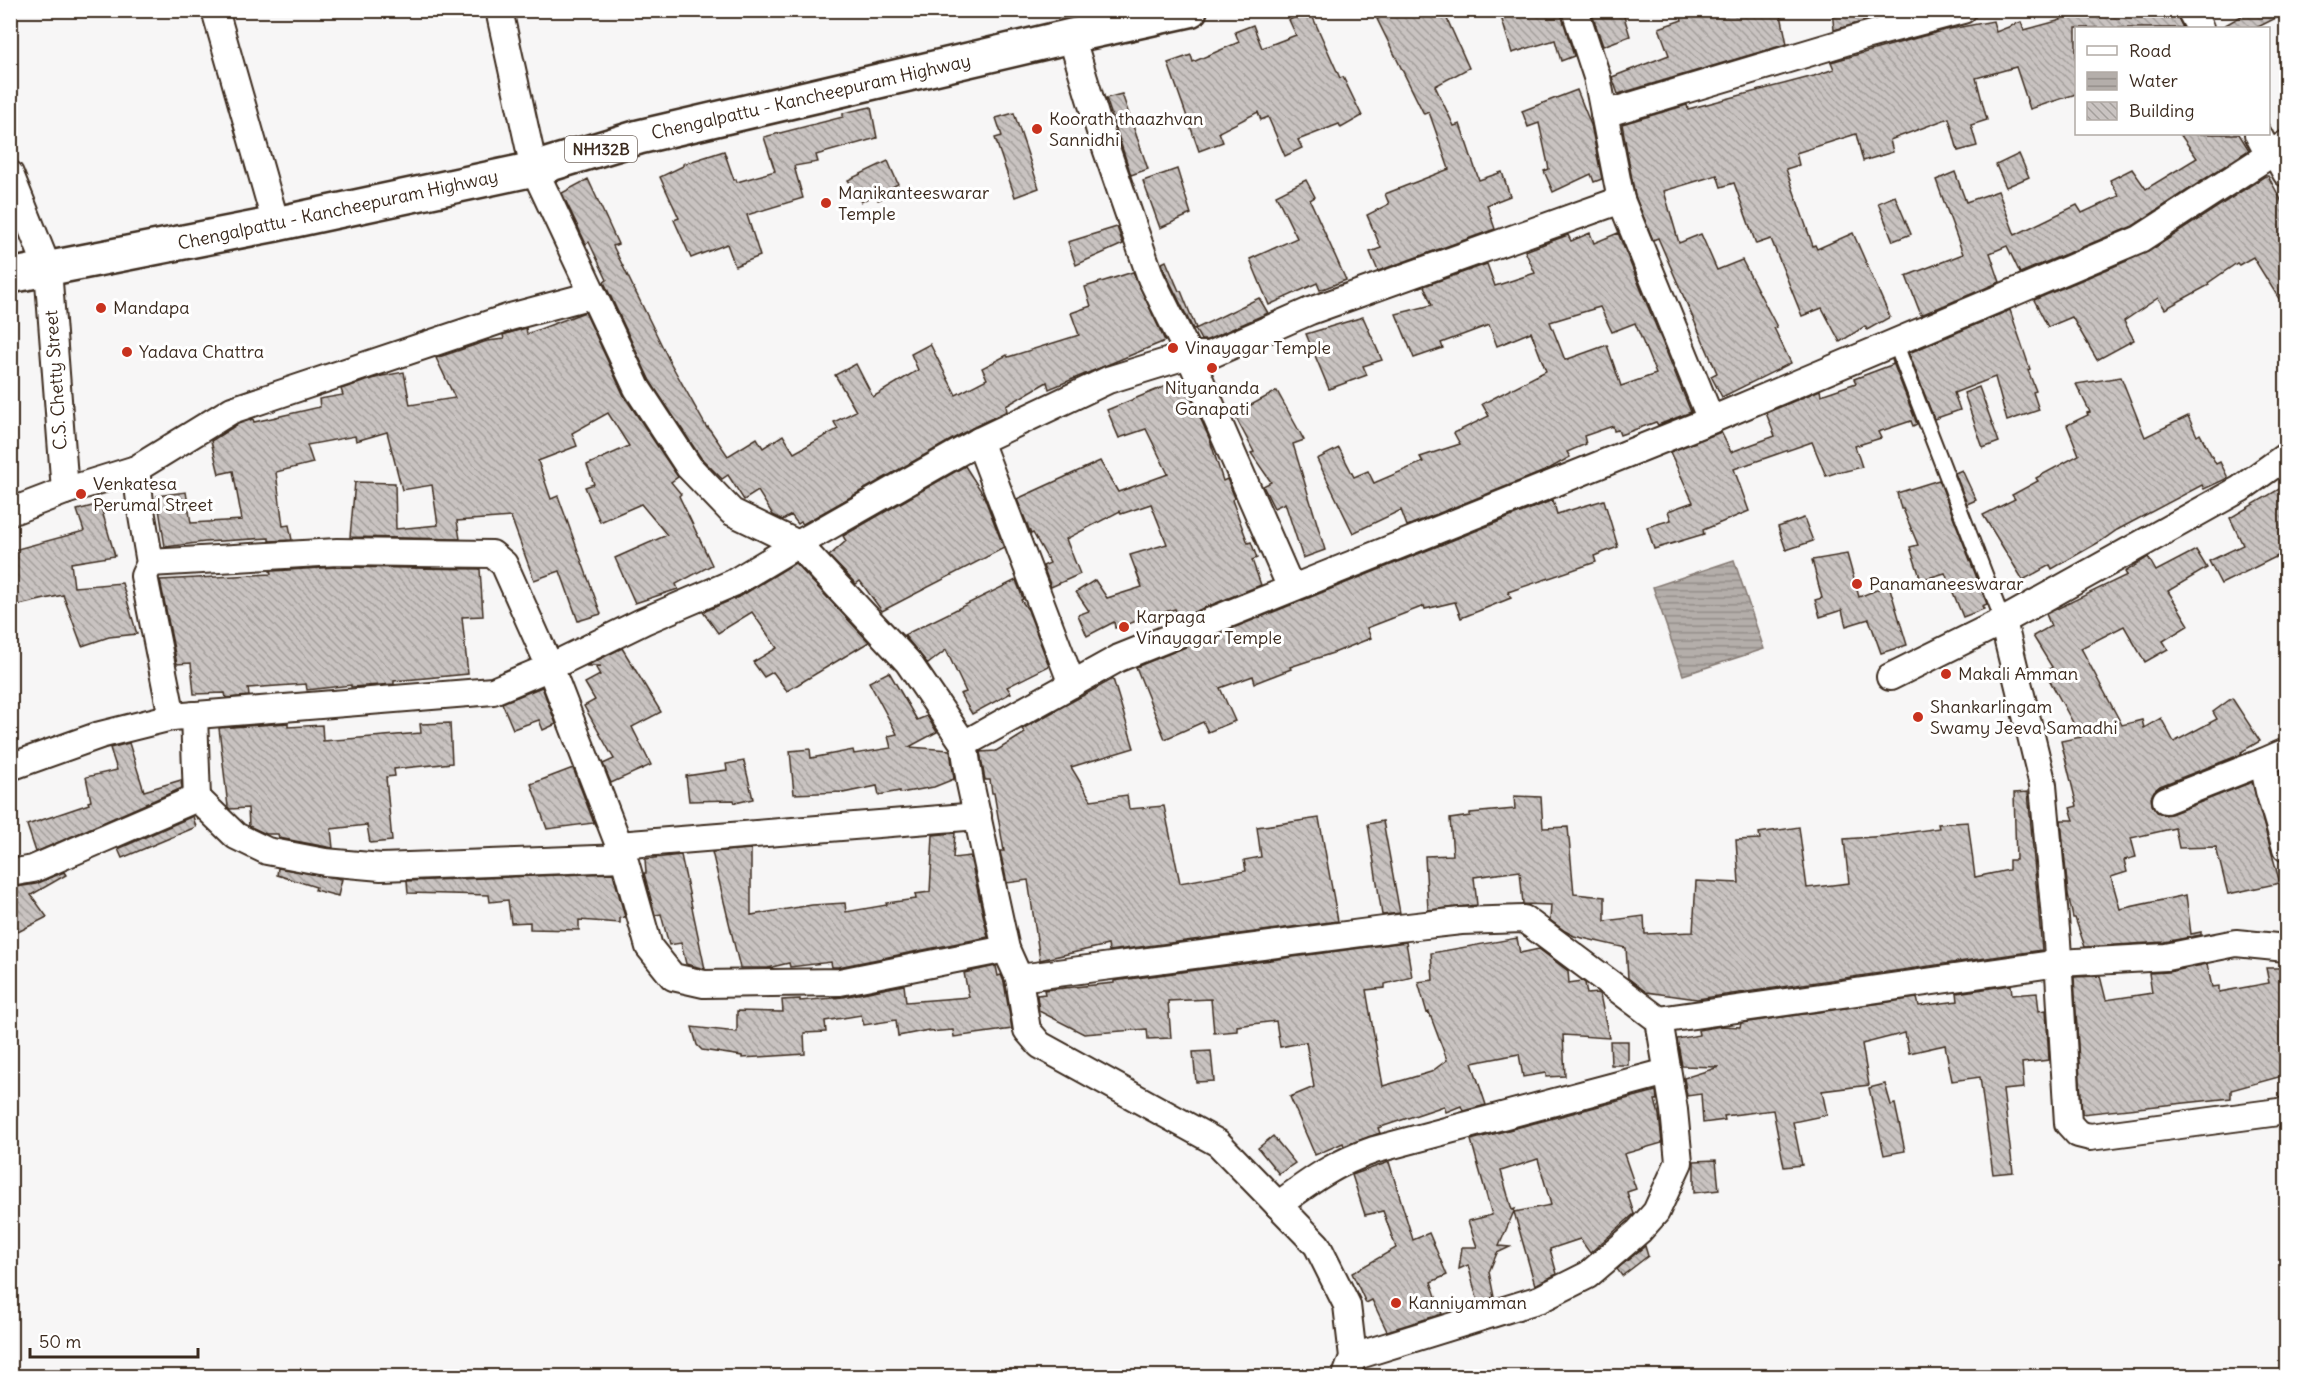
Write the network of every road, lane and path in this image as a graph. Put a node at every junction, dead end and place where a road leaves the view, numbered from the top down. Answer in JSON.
{"nodes":[{"id":1,"x":215,"y":10,"type":"edge"},
{"id":2,"x":498,"y":10,"type":"edge"},
{"id":3,"x":1190,"y":10,"type":"edge"},
{"id":4,"x":1575,"y":10,"type":"edge"},
{"id":5,"x":1963,"y":10,"type":"edge"},
{"id":6,"x":2190,"y":10,"type":"edge"},
{"id":7,"x":2199,"y":27,"type":"edge"},
{"id":8,"x":1071,"y":36,"type":"junction"},
{"id":9,"x":1604,"y":114,"type":"junction"},
{"id":10,"x":2272,"y":146,"type":"edge"},
{"id":11,"x":534,"y":169,"type":"junction"},
{"id":12,"x":2286,"y":173,"type":"edge"},
{"id":13,"x":10,"y":174,"type":"edge"},
{"id":14,"x":1621,"y":200,"type":"junction"},
{"id":15,"x":276,"y":224,"type":"junction"},
{"id":16,"x":48,"y":269,"type":"junction"},
{"id":17,"x":10,"y":276,"type":"edge"},
{"id":18,"x":592,"y":295,"type":"junction"},
{"id":19,"x":1895,"y":342,"type":"junction"},
{"id":20,"x":1189,"y":355,"type":"junction"},
{"id":21,"x":1711,"y":420,"type":"junction"},
{"id":22,"x":979,"y":441,"type":"junction"},
{"id":23,"x":2286,"y":456,"type":"edge"},
{"id":24,"x":136,"y":469,"type":"junction"},
{"id":25,"x":65,"y":491,"type":"junction"},
{"id":26,"x":10,"y":513,"type":"edge"},
{"id":27,"x":798,"y":544,"type":"junction"},
{"id":28,"x":150,"y":563,"type":"junction"},
{"id":29,"x":1291,"y":588,"type":"junction"},
{"id":30,"x":2003,"y":621,"type":"junction"},
{"id":31,"x":550,"y":666,"type":"junction"},
{"id":32,"x":1890,"y":676,"type":"dead end"},
{"id":33,"x":1072,"y":684,"type":"junction"},
{"id":34,"x":183,"y":716,"type":"junction"},
{"id":35,"x":964,"y":744,"type":"junction"},
{"id":36,"x":2286,"y":752,"type":"edge"},
{"id":37,"x":2263,"y":762,"type":"junction"},
{"id":38,"x":10,"y":767,"type":"edge"},
{"id":39,"x":197,"y":798,"type":"junction"},
{"id":40,"x":2166,"y":800,"type":"dead end"},
{"id":41,"x":978,"y":816,"type":"junction"},
{"id":42,"x":2286,"y":848,"type":"edge"},
{"id":43,"x":621,"y":852,"type":"junction"},
{"id":44,"x":10,"y":873,"type":"edge"},
{"id":45,"x":2286,"y":948,"type":"edge"},
{"id":46,"x":1006,"y":949,"type":"junction"},
{"id":47,"x":2058,"y":963,"type":"junction"},
{"id":48,"x":1019,"y":978,"type":"junction"},
{"id":49,"x":1659,"y":1020,"type":"junction"},
{"id":50,"x":1667,"y":1072,"type":"junction"},
{"id":51,"x":2286,"y":1111,"type":"edge"},
{"id":52,"x":1278,"y":1205,"type":"junction"},
{"id":53,"x":1350,"y":1367,"type":"edge"}],
"edges":[{"from":1,"to":15,"type":"street"},
{"from":2,"to":11,"type":"street"},
{"from":3,"to":8,"type":"highway","name":"Chengalpattu - Kancheepuram Highway","number":"NH132B"},
{"from":4,"to":9,"type":"street"},
{"from":5,"to":9,"type":"street"},
{"from":6,"to":7,"type":"street"},
{"from":8,"to":11,"type":"highway","name":"Chengalpattu - Kancheepuram Highway","number":"NH132B"},
{"from":8,"to":20,"type":"street"},
{"from":9,"to":14,"type":"street"},
{"from":10,"to":12,"type":"street"},
{"from":10,"to":19,"type":"street"},
{"from":11,"to":15,"type":"highway","name":"Chengalpattu - Kancheepuram Highway","number":"NH132B"},
{"from":11,"to":18,"type":"street"},
{"from":13,"to":16,"type":"street","name":"C.S. Chetty Street"},
{"from":14,"to":20,"type":"street"},
{"from":14,"to":21,"type":"street"},
{"from":15,"to":16,"type":"highway","name":"Chengalpattu - Kancheepuram Highway","number":"NH132B"},
{"from":16,"to":17,"type":"highway","name":"Chengalpattu - Kancheepuram Highway","number":"NH132B"},
{"from":16,"to":25,"type":"street","name":"C.S. Chetty Street"},
{"from":18,"to":24,"type":"street"},
{"from":18,"to":27,"type":"street"},
{"from":19,"to":21,"type":"street"},
{"from":19,"to":30,"type":"lane"},
{"from":20,"to":22,"type":"street"},
{"from":20,"to":29,"type":"street"},
{"from":21,"to":29,"type":"street"},
{"from":22,"to":27,"type":"street"},
{"from":22,"to":33,"type":"street"},
{"from":23,"to":30,"type":"street"},
{"from":24,"to":25,"type":"street"},
{"from":24,"to":28,"type":"street"},
{"from":25,"to":26,"type":"street"},
{"from":27,"to":31,"type":"street"},
{"from":27,"to":35,"type":"street"},
{"from":28,"to":31,"type":"street"},
{"from":28,"to":34,"type":"street"},
{"from":29,"to":33,"type":"street"},
{"from":30,"to":32,"type":"street"},
{"from":30,"to":47,"type":"street"},
{"from":31,"to":34,"type":"street"},
{"from":31,"to":43,"type":"street"},
{"from":33,"to":35,"type":"street"},
{"from":34,"to":38,"type":"street"},
{"from":34,"to":39,"type":"street"},
{"from":35,"to":41,"type":"street"},
{"from":36,"to":37,"type":"street"},
{"from":37,"to":40,"type":"street"},
{"from":37,"to":42,"type":"street"},
{"from":39,"to":43,"type":"street"},
{"from":39,"to":44,"type":"street"},
{"from":41,"to":43,"type":"street"},
{"from":41,"to":46,"type":"street"},
{"from":43,"to":46,"type":"street"},
{"from":45,"to":47,"type":"street"},
{"from":46,"to":48,"type":"street"},
{"from":47,"to":49,"type":"street"},
{"from":47,"to":51,"type":"street"},
{"from":48,"to":49,"type":"street"},
{"from":48,"to":52,"type":"street"},
{"from":49,"to":50,"type":"street"},
{"from":50,"to":52,"type":"street"},
{"from":50,"to":53,"type":"street"},
{"from":52,"to":53,"type":"street"}]}
